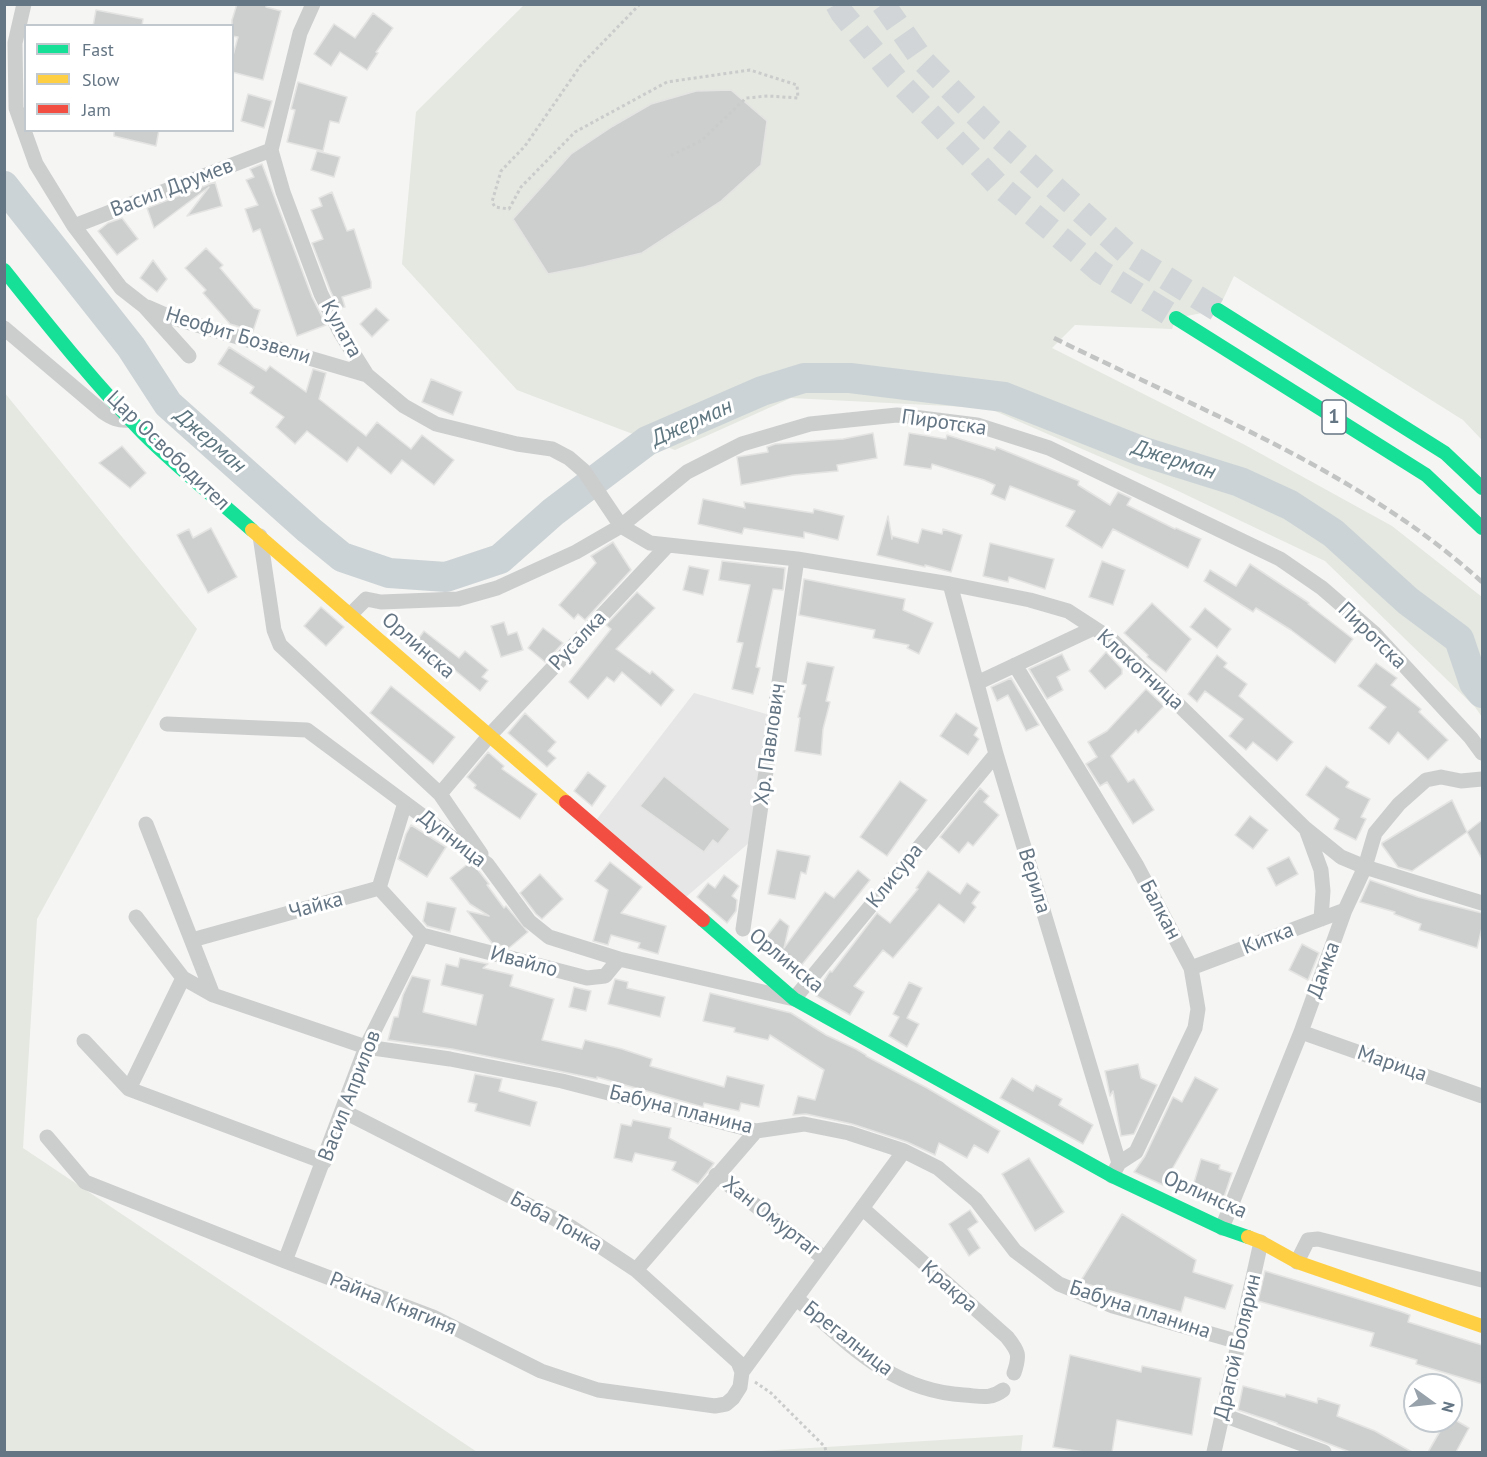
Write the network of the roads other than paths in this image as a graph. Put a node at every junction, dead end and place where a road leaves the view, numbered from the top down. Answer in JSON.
{"nodes":[{"id":1,"x":24,"y":4,"type":"edge"},
{"id":2,"x":313,"y":4,"type":"edge"},
{"id":3,"x":24,"y":130,"type":"edge"},
{"id":4,"x":25,"y":132,"type":"edge"},
{"id":5,"x":271,"y":150,"type":"junction"},
{"id":6,"x":74,"y":226,"type":"junction"},
{"id":7,"x":4,"y":270,"type":"edge"},
{"id":8,"x":144,"y":306,"type":"junction"},
{"id":9,"x":1218,"y":310,"type":"tunnel mouth"},
{"id":10,"x":1176,"y":318,"type":"tunnel mouth"},
{"id":11,"x":4,"y":328,"type":"edge"},
{"id":12,"x":189,"y":356,"type":"dead end"},
{"id":13,"x":367,"y":375,"type":"junction"},
{"id":14,"x":129,"y":420,"type":"junction"},
{"id":15,"x":1482,"y":488,"type":"edge"},
{"id":16,"x":612,"y":512,"type":"joint"},
{"id":17,"x":621,"y":526,"type":"junction"},
{"id":18,"x":1482,"y":528,"type":"edge"},
{"id":19,"x":260,"y":536,"type":"junction"},
{"id":20,"x":668,"y":545,"type":"junction"},
{"id":21,"x":797,"y":559,"type":"junction"},
{"id":22,"x":950,"y":584,"type":"junction"},
{"id":23,"x":350,"y":615,"type":"junction"},
{"id":24,"x":1094,"y":628,"type":"junction"},
{"id":25,"x":1015,"y":665,"type":"junction"},
{"id":26,"x":977,"y":683,"type":"junction"},
{"id":27,"x":167,"y":724,"type":"dead end"},
{"id":28,"x":489,"y":736,"type":"junction"},
{"id":29,"x":1482,"y":753,"type":"edge"},
{"id":30,"x":996,"y":754,"type":"junction"},
{"id":31,"x":1482,"y":779,"type":"edge"},
{"id":32,"x":440,"y":794,"type":"junction"},
{"id":33,"x":405,"y":803,"type":"junction"},
{"id":34,"x":146,"y":824,"type":"dead end"},
{"id":35,"x":1305,"y":828,"type":"junction"},
{"id":36,"x":487,"y":864,"type":"junction"},
{"id":37,"x":1365,"y":867,"type":"junction"},
{"id":38,"x":380,"y":888,"type":"junction"},
{"id":39,"x":1482,"y":903,"type":"edge"},
{"id":40,"x":1345,"y":910,"type":"junction"},
{"id":41,"x":136,"y":917,"type":"dead end"},
{"id":42,"x":1321,"y":919,"type":"junction"},
{"id":43,"x":743,"y":929,"type":"dead end"},
{"id":44,"x":422,"y":935,"type":"junction"},
{"id":45,"x":192,"y":940,"type":"junction"},
{"id":46,"x":619,"y":959,"type":"junction"},
{"id":47,"x":1191,"y":968,"type":"junction"},
{"id":48,"x":183,"y":978,"type":"junction"},
{"id":49,"x":213,"y":994,"type":"junction"},
{"id":50,"x":794,"y":999,"type":"junction"},
{"id":51,"x":1302,"y":1032,"type":"junction"},
{"id":52,"x":84,"y":1041,"type":"dead end"},
{"id":53,"x":366,"y":1047,"type":"junction"},
{"id":54,"x":129,"y":1089,"type":"junction"},
{"id":55,"x":1482,"y":1096,"type":"edge"},
{"id":56,"x":343,"y":1111,"type":"junction"},
{"id":57,"x":756,"y":1131,"type":"junction"},
{"id":58,"x":47,"y":1137,"type":"dead end"},
{"id":59,"x":904,"y":1152,"type":"junction"},
{"id":60,"x":324,"y":1162,"type":"junction"},
{"id":61,"x":1115,"y":1169,"type":"junction"},
{"id":62,"x":716,"y":1175,"type":"junction"},
{"id":63,"x":862,"y":1208,"type":"junction"},
{"id":64,"x":1222,"y":1228,"type":"junction"},
{"id":65,"x":1261,"y":1242,"type":"junction"},
{"id":66,"x":1304,"y":1255,"type":"junction"},
{"id":67,"x":825,"y":1259,"type":"junction"},
{"id":68,"x":285,"y":1261,"type":"junction"},
{"id":69,"x":636,"y":1270,"type":"junction"},
{"id":70,"x":1482,"y":1280,"type":"edge"},
{"id":71,"x":796,"y":1298,"type":"junction"},
{"id":72,"x":1482,"y":1326,"type":"edge"},
{"id":73,"x":1239,"y":1342,"type":"junction"},
{"id":74,"x":742,"y":1372,"type":"junction"},
{"id":75,"x":1014,"y":1373,"type":"dead end"},
{"id":76,"x":1003,"y":1390,"type":"dead end"},
{"id":77,"x":1223,"y":1415,"type":"junction"},
{"id":78,"x":1214,"y":1452,"type":"edge"},
{"id":79,"x":1324,"y":1452,"type":"edge"}],
"edges":[{"from":1,"to":3,"type":"street"},
{"from":2,"to":5,"type":"street","name":"Кулата"},
{"from":4,"to":6,"type":"street"},
{"from":5,"to":6,"type":"street","name":"Васил Друмев"},
{"from":5,"to":13,"type":"street","name":"Кулата"},
{"from":6,"to":8,"type":"street"},
{"from":7,"to":14,"type":"street","name":"Цар Освободител"},
{"from":8,"to":12,"type":"street"},
{"from":8,"to":13,"type":"street","name":"Неофит Бозвели"},
{"from":9,"to":15,"type":"street","number":"1"},
{"from":10,"to":18,"type":"street","number":"1"},
{"from":11,"to":14,"type":"street"},
{"from":13,"to":16,"type":"street","name":"Кулата"},
{"from":14,"to":19,"type":"street","name":"Цар Освободител"},
{"from":16,"to":17,"type":"street","name":"Клокотница"},
{"from":17,"to":20,"type":"street","name":"Клокотница"},
{"from":17,"to":23,"type":"street","name":"Пиротска"},
{"from":17,"to":29,"type":"street","name":"Пиротска"},
{"from":19,"to":23,"type":"street","name":"Цар Освободител"},
{"from":19,"to":32,"type":"street"},
{"from":20,"to":21,"type":"street","name":"Клокотница"},
{"from":20,"to":28,"type":"street","name":"Русалка"},
{"from":21,"to":22,"type":"street","name":"Клокотница"},
{"from":21,"to":43,"type":"street","name":"Хр. Павлович"},
{"from":22,"to":24,"type":"street","name":"Клокотница"},
{"from":22,"to":26,"type":"street","name":"Верила"},
{"from":23,"to":28,"type":"street","name":"Орлинска"},
{"from":24,"to":25,"type":"street"},
{"from":24,"to":35,"type":"street","name":"Клокотница"},
{"from":25,"to":26,"type":"street"},
{"from":25,"to":47,"type":"street","name":"Балкан"},
{"from":26,"to":30,"type":"street","name":"Верила"},
{"from":27,"to":33,"type":"street","name":"Дупница"},
{"from":28,"to":32,"type":"street","name":"Русалка"},
{"from":28,"to":50,"type":"street","name":"Орлинска"},
{"from":30,"to":50,"type":"street","name":"Клисура"},
{"from":30,"to":61,"type":"street","name":"Верила"},
{"from":31,"to":37,"type":"street","name":"Дамка"},
{"from":32,"to":36,"type":"street"},
{"from":33,"to":36,"type":"street","name":"Дупница"},
{"from":33,"to":38,"type":"street"},
{"from":34,"to":45,"type":"street"},
{"from":35,"to":37,"type":"street","name":"Клокотница"},
{"from":35,"to":42,"type":"street"},
{"from":36,"to":46,"type":"street","name":"Дупница"},
{"from":37,"to":39,"type":"street","name":"Клокотница"},
{"from":37,"to":40,"type":"street","name":"Дамка"},
{"from":38,"to":44,"type":"street"},
{"from":38,"to":45,"type":"street","name":"Чайка"},
{"from":40,"to":42,"type":"street","name":"Китка"},
{"from":40,"to":51,"type":"street","name":"Дамка"},
{"from":41,"to":48,"type":"street"},
{"from":42,"to":47,"type":"street","name":"Китка"},
{"from":44,"to":46,"type":"street","name":"Ивайло"},
{"from":44,"to":53,"type":"street","name":"Васил Априлов"},
{"from":45,"to":49,"type":"street"},
{"from":46,"to":50,"type":"street","name":"Дупница"},
{"from":47,"to":61,"type":"street","name":"Балкан"},
{"from":48,"to":49,"type":"street","name":"Бабуна планина"},
{"from":48,"to":54,"type":"street"},
{"from":49,"to":53,"type":"street","name":"Бабуна планина"},
{"from":50,"to":61,"type":"street","name":"Орлинска"},
{"from":51,"to":55,"type":"street","name":"Марица"},
{"from":51,"to":64,"type":"street","name":"Дамка"},
{"from":52,"to":54,"type":"street"},
{"from":53,"to":56,"type":"street","name":"Васил Априлов"},
{"from":53,"to":57,"type":"street","name":"Бабуна планина"},
{"from":54,"to":60,"type":"street"},
{"from":56,"to":60,"type":"street","name":"Васил Априлов"},
{"from":56,"to":69,"type":"street","name":"Баба Тонка"},
{"from":57,"to":59,"type":"street","name":"Бабуна планина"},
{"from":57,"to":62,"type":"street"},
{"from":58,"to":68,"type":"street","name":"Райна Княгиня"},
{"from":59,"to":63,"type":"street","name":"Райна Княгиня"},
{"from":59,"to":73,"type":"street","name":"Бабуна планина"},
{"from":60,"to":68,"type":"street","name":"Васил Априлов"},
{"from":61,"to":64,"type":"street","name":"Орлинска"},
{"from":62,"to":67,"type":"street","name":"Хан Омуртаг"},
{"from":62,"to":69,"type":"street"},
{"from":63,"to":67,"type":"street","name":"Райна Княгиня"},
{"from":63,"to":75,"type":"street","name":"Кракра"},
{"from":64,"to":65,"type":"street","name":"Орлинска"},
{"from":65,"to":66,"type":"street","name":"Орлинска"},
{"from":65,"to":73,"type":"street","name":"Драгой Болярин"},
{"from":66,"to":70,"type":"street"},
{"from":66,"to":72,"type":"street","name":"Орлинска"},
{"from":67,"to":71,"type":"street","name":"Райна Княгиня"},
{"from":68,"to":74,"type":"street","name":"Райна Княгиня"},
{"from":69,"to":74,"type":"street","name":"Баба Тонка"},
{"from":71,"to":74,"type":"street","name":"Райна Княгиня"},
{"from":71,"to":76,"type":"street","name":"Брегалница"},
{"from":73,"to":77,"type":"street","name":"Драгой Болярин"},
{"from":77,"to":78,"type":"street","name":"Драгой Болярин"},
{"from":77,"to":79,"type":"street"}]}
